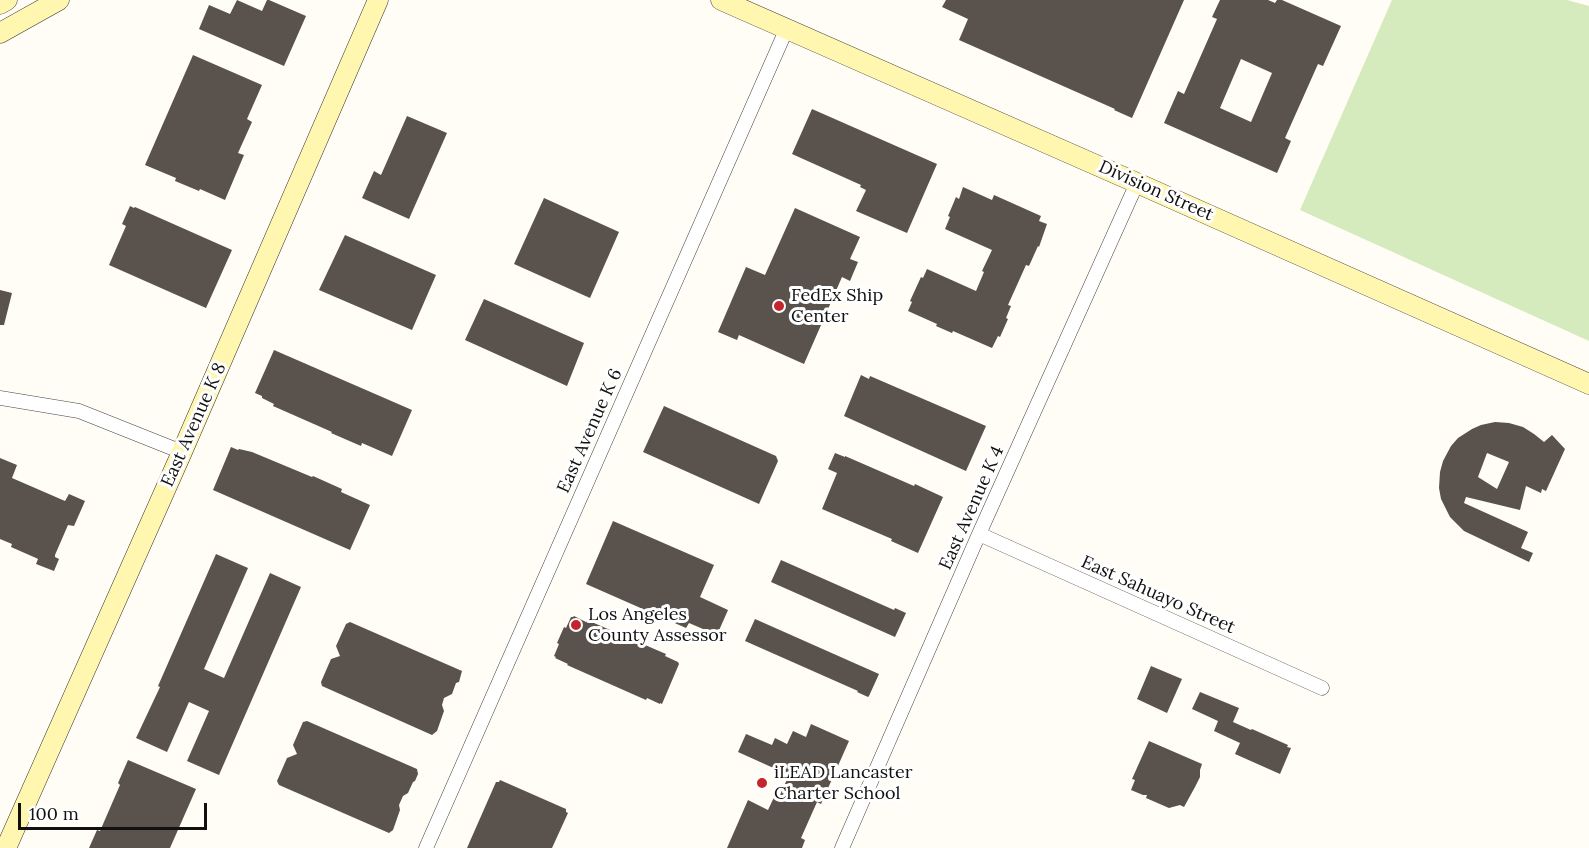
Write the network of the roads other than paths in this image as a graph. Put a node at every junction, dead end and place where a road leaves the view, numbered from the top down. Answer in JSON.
{"nodes":[{"id":1,"x":7,"y":0,"type":"edge"},
{"id":2,"x":59,"y":0,"type":"edge"},
{"id":3,"x":378,"y":0,"type":"edge"},
{"id":4,"x":721,"y":0,"type":"edge"},
{"id":5,"x":0,"y":4,"type":"edge"},
{"id":6,"x":787,"y":28,"type":"junction"},
{"id":7,"x":0,"y":33,"type":"edge"},
{"id":8,"x":1137,"y":183,"type":"junction"},
{"id":9,"x":1589,"y":384,"type":"edge"},
{"id":10,"x":0,"y":398,"type":"edge"},
{"id":11,"x":182,"y":452,"type":"junction"},
{"id":12,"x":980,"y":534,"type":"junction"},
{"id":13,"x":1322,"y":688,"type":"dead end"},
{"id":14,"x":6,"y":848,"type":"edge"},
{"id":15,"x":426,"y":848,"type":"edge"},
{"id":16,"x":842,"y":848,"type":"edge"}],
"edges":[{"from":1,"to":5,"type":"main road"},
{"from":2,"to":7,"type":"main road"},
{"from":3,"to":11,"type":"main road","name":"East Avenue K 8"},
{"from":4,"to":6,"type":"main road","name":"Division Street"},
{"from":6,"to":8,"type":"main road","name":"Division Street"},
{"from":6,"to":15,"type":"street","name":"East Avenue K 6"},
{"from":8,"to":9,"type":"main road","name":"Division Street"},
{"from":8,"to":12,"type":"street","name":"East Avenue K 4"},
{"from":10,"to":11,"type":"street"},
{"from":11,"to":14,"type":"main road","name":"East Avenue K 8"},
{"from":12,"to":13,"type":"street","name":"East Sahuayo Street"},
{"from":12,"to":16,"type":"street","name":"East Avenue K 4"}]}
